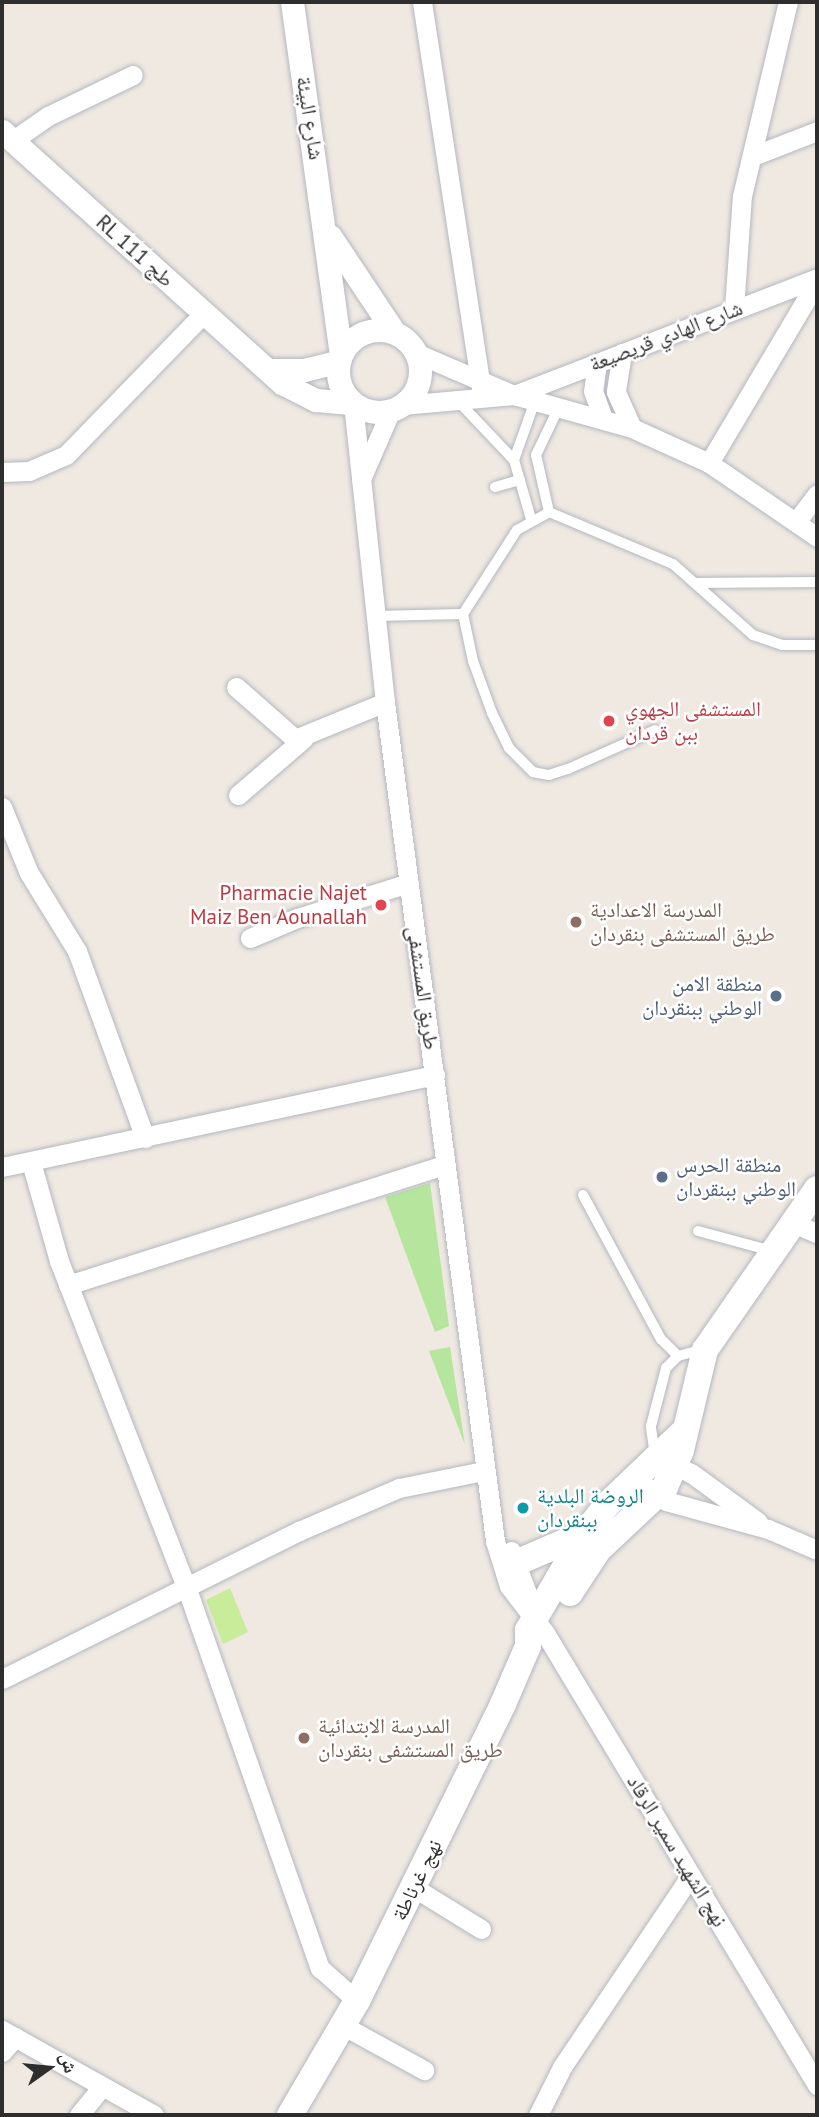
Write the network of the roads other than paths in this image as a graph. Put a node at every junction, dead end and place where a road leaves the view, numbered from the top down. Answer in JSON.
{"nodes":[{"id":1,"x":292,"y":2,"type":"edge"},
{"id":2,"x":422,"y":2,"type":"edge"},
{"id":3,"x":788,"y":2,"type":"edge"},
{"id":4,"x":133,"y":75,"type":"dead end"},
{"id":5,"x":817,"y":131,"type":"edge"},
{"id":6,"x":7,"y":136,"type":"edge"},
{"id":7,"x":752,"y":156,"type":"junction"},
{"id":8,"x":328,"y":233,"type":"junction"},
{"id":9,"x":811,"y":287,"type":"edge"},
{"id":10,"x":734,"y":309,"type":"junction"},
{"id":11,"x":204,"y":313,"type":"junction"},
{"id":12,"x":394,"y":332,"type":"junction"},
{"id":13,"x":416,"y":353,"type":"junction"},
{"id":14,"x":622,"y":353,"type":"junction"},
{"id":15,"x":340,"y":357,"type":"junction"},
{"id":16,"x":597,"y":363,"type":"junction"},
{"id":17,"x":268,"y":370,"type":"junction"},
{"id":18,"x":481,"y":388,"type":"junction"},
{"id":19,"x":514,"y":394,"type":"junction"},
{"id":20,"x":456,"y":400,"type":"junction"},
{"id":21,"x":536,"y":400,"type":"junction"},
{"id":22,"x":354,"y":403,"type":"junction"},
{"id":23,"x":559,"y":406,"type":"junction"},
{"id":24,"x":397,"y":407,"type":"junction"},
{"id":25,"x":603,"y":419,"type":"junction"},
{"id":26,"x":632,"y":428,"type":"junction"},
{"id":27,"x":514,"y":460,"type":"junction"},
{"id":28,"x":709,"y":463,"type":"junction"},
{"id":29,"x":2,"y":472,"type":"edge"},
{"id":30,"x":361,"y":480,"type":"junction"},
{"id":31,"x":520,"y":481,"type":"junction"},
{"id":32,"x":495,"y":487,"type":"dead end"},
{"id":33,"x":817,"y":494,"type":"edge"},
{"id":34,"x":549,"y":512,"type":"junction"},
{"id":35,"x":531,"y":519,"type":"junction"},
{"id":36,"x":796,"y":522,"type":"junction"},
{"id":37,"x":817,"y":537,"type":"edge"},
{"id":38,"x":817,"y":582,"type":"edge"},
{"id":39,"x":697,"y":583,"type":"junction"},
{"id":40,"x":463,"y":614,"type":"junction"},
{"id":41,"x":375,"y":617,"type":"junction"},
{"id":42,"x":817,"y":645,"type":"edge"},
{"id":43,"x":236,"y":687,"type":"dead end"},
{"id":44,"x":385,"y":702,"type":"junction"},
{"id":45,"x":655,"y":730,"type":"dead end"},
{"id":46,"x":303,"y":739,"type":"junction"},
{"id":47,"x":238,"y":796,"type":"dead end"},
{"id":48,"x":2,"y":807,"type":"edge"},
{"id":49,"x":409,"y":883,"type":"junction"},
{"id":50,"x":250,"y":938,"type":"dead end"},
{"id":51,"x":435,"y":1075,"type":"junction"},
{"id":52,"x":145,"y":1138,"type":"junction"},
{"id":53,"x":31,"y":1162,"type":"junction"},
{"id":54,"x":444,"y":1164,"type":"junction"},
{"id":55,"x":2,"y":1167,"type":"edge"},
{"id":56,"x":817,"y":1189,"type":"edge"},
{"id":57,"x":583,"y":1195,"type":"dead end"},
{"id":58,"x":805,"y":1228,"type":"edge"},
{"id":59,"x":698,"y":1231,"type":"dead end"},
{"id":60,"x":773,"y":1251,"type":"junction"},
{"id":61,"x":68,"y":1285,"type":"junction"},
{"id":62,"x":705,"y":1350,"type":"junction"},
{"id":63,"x":678,"y":1356,"type":"junction"},
{"id":64,"x":666,"y":1461,"type":"junction"},
{"id":65,"x":483,"y":1471,"type":"junction"},
{"id":66,"x":634,"y":1478,"type":"junction"},
{"id":67,"x":487,"y":1495,"type":"junction"},
{"id":68,"x":656,"y":1497,"type":"junction"},
{"id":69,"x":599,"y":1529,"type":"junction"},
{"id":70,"x":768,"y":1529,"type":"junction"},
{"id":71,"x":817,"y":1550,"type":"edge"},
{"id":72,"x":516,"y":1563,"type":"junction"},
{"id":73,"x":187,"y":1589,"type":"junction"},
{"id":74,"x":537,"y":1632,"type":"junction"},
{"id":75,"x":2,"y":1679,"type":"edge"},
{"id":76,"x":691,"y":1875,"type":"junction"},
{"id":77,"x":413,"y":1887,"type":"junction"},
{"id":78,"x":481,"y":1929,"type":"dead end"},
{"id":79,"x":357,"y":2001,"type":"junction"},
{"id":80,"x":342,"y":2025,"type":"junction"},
{"id":81,"x":6,"y":2040,"type":"edge"},
{"id":82,"x":424,"y":2070,"type":"dead end"},
{"id":83,"x":817,"y":2085,"type":"edge"},
{"id":84,"x":102,"y":2087,"type":"junction"},
{"id":85,"x":287,"y":2112,"type":"edge"},
{"id":86,"x":79,"y":2115,"type":"edge"},
{"id":87,"x":153,"y":2115,"type":"edge"},
{"id":88,"x":538,"y":2115,"type":"edge"}],
"edges":[{"from":1,"to":8,"type":"street","name":"شارع البيئة"},
{"from":2,"to":18,"type":"street"},
{"from":3,"to":7,"type":"street"},
{"from":4,"to":6,"type":"street"},
{"from":5,"to":7,"type":"street"},
{"from":6,"to":11,"type":"street","name":"RL طج 111"},
{"from":7,"to":10,"type":"street"},
{"from":8,"to":12,"type":"street"},
{"from":8,"to":15,"type":"street","name":"شارع البيئة"},
{"from":9,"to":10,"type":"street","name":"شارع الهادي قريصيعة"},
{"from":9,"to":28,"type":"street"},
{"from":10,"to":14,"type":"street","name":"شارع الهادي قريصيعة"},
{"from":11,"to":17,"type":"street","name":"RL طج 111"},
{"from":11,"to":29,"type":"street"},
{"from":12,"to":13,"type":"street"},
{"from":12,"to":15,"type":"street"},
{"from":13,"to":18,"type":"street"},
{"from":13,"to":24,"type":"street"},
{"from":14,"to":16,"type":"street","name":"شارع الهادي قريصيعة"},
{"from":14,"to":26,"type":"street"},
{"from":15,"to":17,"type":"street"},
{"from":15,"to":22,"type":"street"},
{"from":16,"to":19,"type":"street","name":"شارع الهادي قريصيعة"},
{"from":16,"to":25,"type":"street"},
{"from":17,"to":22,"type":"street","name":"RL طج 111"},
{"from":18,"to":19,"type":"street"},
{"from":18,"to":20,"type":"street"},
{"from":19,"to":21,"type":"street"},
{"from":20,"to":24,"type":"street"},
{"from":20,"to":27,"type":"lane"},
{"from":21,"to":23,"type":"street"},
{"from":21,"to":27,"type":"lane"},
{"from":22,"to":24,"type":"street"},
{"from":22,"to":30,"type":"street","name":"طريق المستشفى"},
{"from":23,"to":25,"type":"street"},
{"from":23,"to":34,"type":"lane"},
{"from":24,"to":30,"type":"street"},
{"from":25,"to":26,"type":"street"},
{"from":26,"to":28,"type":"street"},
{"from":27,"to":31,"type":"lane"},
{"from":28,"to":36,"type":"street"},
{"from":30,"to":41,"type":"street","name":"طريق المستشفى"},
{"from":31,"to":32,"type":"lane"},
{"from":31,"to":35,"type":"lane"},
{"from":33,"to":36,"type":"street"},
{"from":34,"to":35,"type":"lane"},
{"from":34,"to":39,"type":"lane"},
{"from":35,"to":40,"type":"lane"},
{"from":36,"to":37,"type":"street"},
{"from":38,"to":39,"type":"lane"},
{"from":39,"to":42,"type":"lane"},
{"from":40,"to":41,"type":"lane"},
{"from":40,"to":45,"type":"lane"},
{"from":41,"to":44,"type":"street","name":"طريق المستشفى"},
{"from":43,"to":46,"type":"street"},
{"from":44,"to":46,"type":"street"},
{"from":44,"to":49,"type":"street","name":"طريق المستشفى"},
{"from":46,"to":47,"type":"street"},
{"from":48,"to":52,"type":"street"},
{"from":49,"to":50,"type":"street"},
{"from":49,"to":51,"type":"street","name":"طريق المستشفى"},
{"from":51,"to":52,"type":"street"},
{"from":51,"to":54,"type":"street","name":"طريق المستشفى"},
{"from":52,"to":53,"type":"street"},
{"from":53,"to":55,"type":"street"},
{"from":53,"to":61,"type":"street"},
{"from":54,"to":61,"type":"street"},
{"from":54,"to":65,"type":"street","name":"طريق المستشفى"},
{"from":56,"to":58,"type":"main road"},
{"from":57,"to":63,"type":"lane"},
{"from":58,"to":60,"type":"main road"},
{"from":59,"to":60,"type":"lane"},
{"from":60,"to":62,"type":"main road"},
{"from":61,"to":73,"type":"street"},
{"from":62,"to":63,"type":"lane"},
{"from":62,"to":64,"type":"main road"},
{"from":63,"to":64,"type":"lane"},
{"from":64,"to":66,"type":"main road"},
{"from":64,"to":68,"type":"main road"},
{"from":64,"to":70,"type":"street"},
{"from":65,"to":67,"type":"street","name":"طريق المستشفى"},
{"from":65,"to":73,"type":"street"},
{"from":66,"to":68,"type":"street"},
{"from":66,"to":69,"type":"main road"},
{"from":67,"to":72,"type":"street","name":"طريق المستشفى"},
{"from":67,"to":74,"type":"street","name":"طريق المستشفى"},
{"from":68,"to":69,"type":"main road"},
{"from":68,"to":70,"type":"street"},
{"from":69,"to":72,"type":"main road"},
{"from":69,"to":74,"type":"main road","name":"نهج غرناطة"},
{"from":70,"to":71,"type":"street"},
{"from":72,"to":74,"type":"street","name":"طريق المستشفى"},
{"from":73,"to":75,"type":"street"},
{"from":73,"to":79,"type":"street"},
{"from":74,"to":76,"type":"street","name":"نهج الشهيد سمير الرقاد"},
{"from":74,"to":77,"type":"main road","name":"نهج غرناطة"},
{"from":76,"to":83,"type":"street","name":"نهج الشهيد سمير الرقاد"},
{"from":76,"to":88,"type":"street"},
{"from":77,"to":78,"type":"street"},
{"from":77,"to":79,"type":"main road","name":"نهج غرناطة"},
{"from":79,"to":80,"type":"main road","name":"نهج غرناطة"},
{"from":80,"to":82,"type":"street"},
{"from":80,"to":85,"type":"main road","name":"نهج غرناطة"},
{"from":81,"to":84,"type":"street"},
{"from":84,"to":86,"type":"street"},
{"from":84,"to":87,"type":"street"}]}
